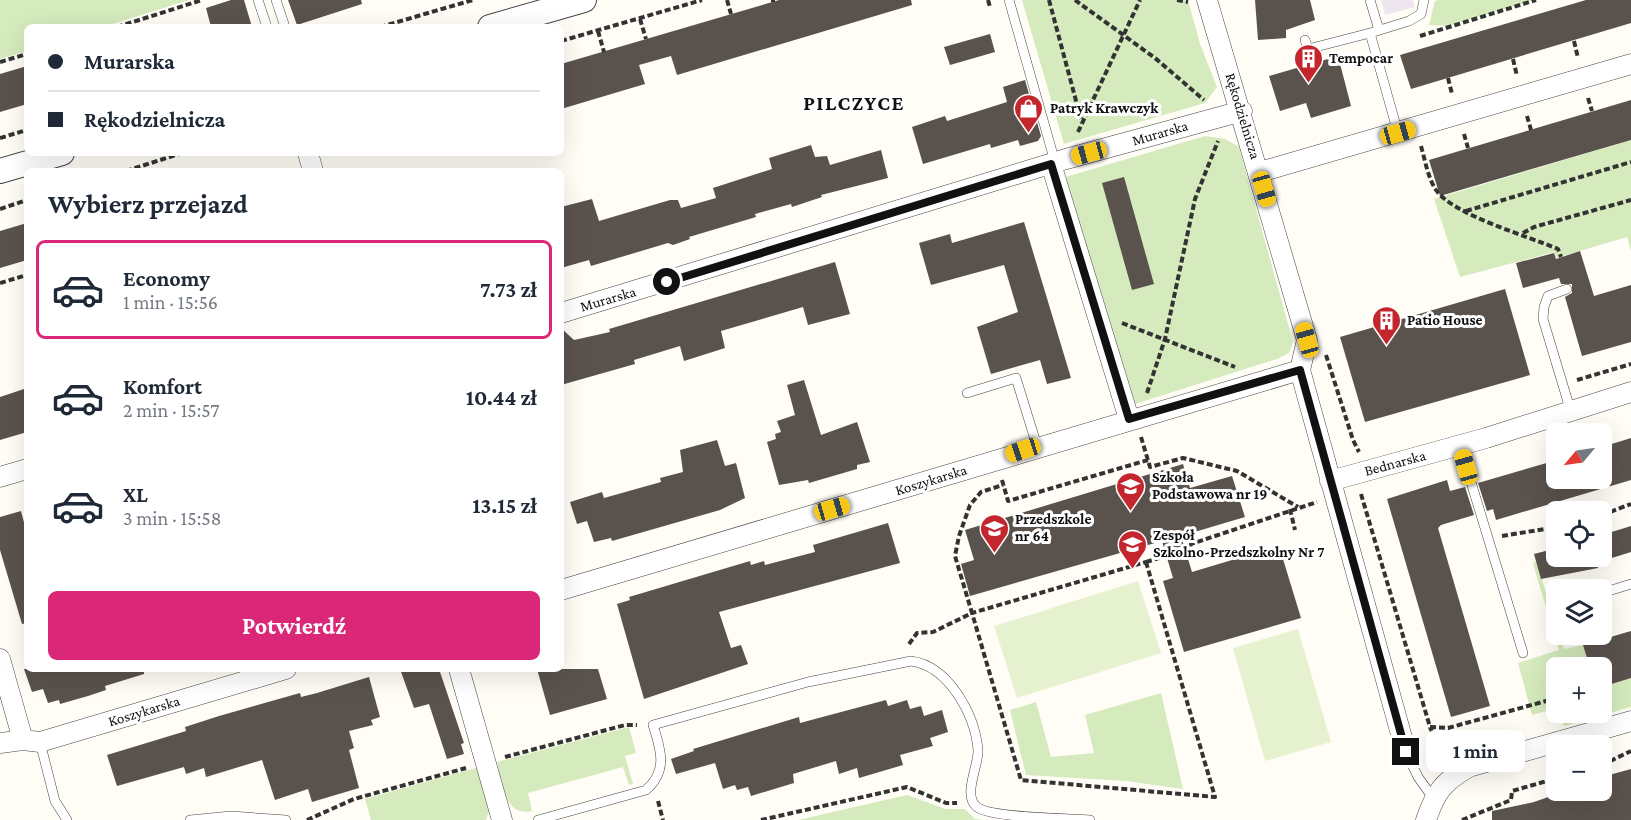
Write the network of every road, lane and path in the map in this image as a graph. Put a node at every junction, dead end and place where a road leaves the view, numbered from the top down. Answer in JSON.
{"nodes":[{"id":1,"x":202,"y":0,"type":"edge"},
{"id":2,"x":258,"y":0,"type":"edge"},
{"id":3,"x":276,"y":0,"type":"edge"},
{"id":4,"x":474,"y":0,"type":"edge"},
{"id":5,"x":584,"y":0,"type":"edge"},
{"id":6,"x":702,"y":0,"type":"edge"},
{"id":7,"x":727,"y":0,"type":"edge"},
{"id":8,"x":988,"y":0,"type":"edge"},
{"id":9,"x":1009,"y":0,"type":"edge"},
{"id":10,"x":1049,"y":0,"type":"edge"},
{"id":11,"x":1075,"y":0,"type":"edge"},
{"id":12,"x":1140,"y":0,"type":"edge"},
{"id":13,"x":1207,"y":0,"type":"edge"},
{"id":14,"x":1370,"y":0,"type":"edge"},
{"id":15,"x":1424,"y":0,"type":"edge"},
{"id":16,"x":1536,"y":0,"type":"edge"},
{"id":17,"x":990,"y":8,"type":"dead end"},
{"id":18,"x":730,"y":14,"type":"dead end"},
{"id":19,"x":640,"y":19,"type":"junction"},
{"id":20,"x":126,"y":24,"type":"edge"},
{"id":21,"x":266,"y":24,"type":"edge"},
{"id":22,"x":284,"y":24,"type":"edge"},
{"id":23,"x":390,"y":24,"type":"edge"},
{"id":24,"x":500,"y":24,"type":"edge"},
{"id":25,"x":598,"y":31,"type":"junction"},
{"id":26,"x":1375,"y":32,"type":"junction"},
{"id":27,"x":1123,"y":35,"type":"junction"},
{"id":28,"x":1418,"y":37,"type":"dead end"},
{"id":29,"x":646,"y":39,"type":"dead end"},
{"id":30,"x":564,"y":40,"type":"edge"},
{"id":31,"x":1305,"y":40,"type":"dead end"},
{"id":32,"x":1574,"y":41,"type":"dead end"},
{"id":33,"x":604,"y":52,"type":"dead end"},
{"id":34,"x":24,"y":55,"type":"edge"},
{"id":35,"x":1513,"y":58,"type":"dead end"},
{"id":36,"x":0,"y":62,"type":"edge"},
{"id":37,"x":1631,"y":64,"type":"edge"},
{"id":38,"x":1581,"y":67,"type":"dead end"},
{"id":39,"x":1448,"y":78,"type":"dead end"},
{"id":40,"x":1519,"y":85,"type":"dead end"},
{"id":41,"x":1455,"y":104,"type":"dead end"},
{"id":42,"x":1204,"y":107,"type":"dead end"},
{"id":43,"x":1242,"y":111,"type":"junction"},
{"id":44,"x":1222,"y":116,"type":"junction"},
{"id":45,"x":1082,"y":124,"type":"junction"},
{"id":46,"x":1407,"y":130,"type":"junction"},
{"id":47,"x":24,"y":131,"type":"edge"},
{"id":48,"x":0,"y":138,"type":"edge"},
{"id":49,"x":52,"y":156,"type":"edge"},
{"id":50,"x":173,"y":156,"type":"edge"},
{"id":51,"x":1057,"y":162,"type":"junction"},
{"id":52,"x":1631,"y":162,"type":"edge"},
{"id":53,"x":135,"y":168,"type":"edge"},
{"id":54,"x":0,"y":171,"type":"edge"},
{"id":55,"x":1260,"y":172,"type":"junction"},
{"id":56,"x":1631,"y":200,"type":"edge"},
{"id":57,"x":24,"y":201,"type":"edge"},
{"id":58,"x":0,"y":209,"type":"edge"},
{"id":59,"x":1466,"y":211,"type":"junction"},
{"id":60,"x":1522,"y":234,"type":"junction"},
{"id":61,"x":1561,"y":256,"type":"dead end"},
{"id":62,"x":24,"y":276,"type":"edge"},
{"id":63,"x":0,"y":283,"type":"edge"},
{"id":64,"x":1567,"y":289,"type":"dead end"},
{"id":65,"x":564,"y":312,"type":"edge"},
{"id":66,"x":1096,"y":314,"type":"junction"},
{"id":67,"x":1165,"y":339,"type":"junction"},
{"id":68,"x":1326,"y":353,"type":"dead end"},
{"id":69,"x":1631,"y":364,"type":"edge"},
{"id":70,"x":1300,"y":370,"type":"junction"},
{"id":71,"x":1266,"y":380,"type":"junction"},
{"id":72,"x":1563,"y":385,"type":"junction"},
{"id":73,"x":1631,"y":392,"type":"edge"},
{"id":74,"x":967,"y":393,"type":"dead end"},
{"id":75,"x":1570,"y":412,"type":"junction"},
{"id":76,"x":1136,"y":422,"type":"junction"},
{"id":77,"x":1037,"y":446,"type":"junction"},
{"id":78,"x":1460,"y":446,"type":"junction"},
{"id":79,"x":1148,"y":460,"type":"junction"},
{"id":80,"x":1360,"y":464,"type":"junction"},
{"id":81,"x":24,"y":470,"type":"edge"},
{"id":82,"x":1000,"y":473,"type":"dead end"},
{"id":83,"x":0,"y":477,"type":"edge"},
{"id":84,"x":1003,"y":485,"type":"junction"},
{"id":85,"x":1332,"y":489,"type":"junction"},
{"id":86,"x":1631,"y":504,"type":"edge"},
{"id":87,"x":1298,"y":507,"type":"junction"},
{"id":88,"x":1290,"y":509,"type":"junction"},
{"id":89,"x":1612,"y":511,"type":"edge"},
{"id":90,"x":1546,"y":529,"type":"edge"},
{"id":91,"x":1295,"y":530,"type":"dead end"},
{"id":92,"x":1486,"y":537,"type":"junction"},
{"id":93,"x":1186,"y":551,"type":"dead end"},
{"id":94,"x":1166,"y":556,"type":"dead end"},
{"id":95,"x":1146,"y":562,"type":"junction"},
{"id":96,"x":1631,"y":585,"type":"edge"},
{"id":97,"x":564,"y":589,"type":"edge"},
{"id":98,"x":1612,"y":590,"type":"edge"},
{"id":99,"x":972,"y":613,"type":"junction"},
{"id":100,"x":1523,"y":653,"type":"dead end"},
{"id":101,"x":0,"y":659,"type":"edge"},
{"id":102,"x":897,"y":662,"type":"junction"},
{"id":103,"x":275,"y":672,"type":"edge"},
{"id":104,"x":460,"y":672,"type":"edge"},
{"id":105,"x":1546,"y":701,"type":"edge"},
{"id":106,"x":1631,"y":721,"type":"edge"},
{"id":107,"x":1430,"y":727,"type":"junction"},
{"id":108,"x":31,"y":741,"type":"junction"},
{"id":109,"x":0,"y":743,"type":"edge"},
{"id":110,"x":1631,"y":751,"type":"edge"},
{"id":111,"x":1406,"y":752,"type":"joint"},
{"id":112,"x":1452,"y":757,"type":"dead end"},
{"id":113,"x":1612,"y":760,"type":"edge"},
{"id":114,"x":1546,"y":781,"type":"edge"},
{"id":115,"x":1433,"y":798,"type":"junction"},
{"id":116,"x":973,"y":804,"type":"junction"},
{"id":117,"x":67,"y":820,"type":"edge"},
{"id":118,"x":190,"y":820,"type":"edge"},
{"id":119,"x":286,"y":820,"type":"edge"},
{"id":120,"x":502,"y":820,"type":"edge"},
{"id":121,"x":538,"y":820,"type":"edge"},
{"id":122,"x":762,"y":820,"type":"edge"},
{"id":123,"x":1090,"y":820,"type":"edge"},
{"id":124,"x":1426,"y":820,"type":"edge"},
{"id":125,"x":1462,"y":820,"type":"edge"}],
"edges":[{"from":1,"to":20,"type":"path"},
{"from":2,"to":21,"type":"lane"},
{"from":3,"to":22,"type":"lane"},
{"from":4,"to":23,"type":"path"},
{"from":5,"to":24,"type":"street"},
{"from":6,"to":19,"type":"path"},
{"from":7,"to":18,"type":"path"},
{"from":8,"to":17,"type":"path"},
{"from":9,"to":51,"type":"lane"},
{"from":10,"to":45,"type":"path"},
{"from":11,"to":27,"type":"path"},
{"from":12,"to":27,"type":"path"},
{"from":13,"to":43,"type":"street","name":"Rękodzielnicza"},
{"from":14,"to":26,"type":"lane"},
{"from":15,"to":26,"type":"lane"},
{"from":16,"to":28,"type":"path"},
{"from":19,"to":25,"type":"path"},
{"from":19,"to":29,"type":"path"},
{"from":25,"to":30,"type":"path"},
{"from":25,"to":33,"type":"path"},
{"from":26,"to":31,"type":"lane"},
{"from":26,"to":46,"type":"lane"},
{"from":27,"to":42,"type":"path"},
{"from":27,"to":45,"type":"path"},
{"from":32,"to":38,"type":"path"},
{"from":34,"to":36,"type":"path"},
{"from":35,"to":40,"type":"path"},
{"from":37,"to":46,"type":"street"},
{"from":39,"to":41,"type":"path"},
{"from":43,"to":44,"type":"street","name":"Murarska"},
{"from":43,"to":55,"type":"street","name":"Rękodzielnicza"},
{"from":44,"to":51,"type":"street","name":"Murarska"},
{"from":44,"to":67,"type":"path"},
{"from":45,"to":51,"type":"path"},
{"from":46,"to":55,"type":"street"},
{"from":46,"to":59,"type":"path"},
{"from":47,"to":48,"type":"path"},
{"from":49,"to":54,"type":"street"},
{"from":50,"to":53,"type":"path"},
{"from":51,"to":65,"type":"street","name":"Murarska"},
{"from":51,"to":66,"type":"street"},
{"from":52,"to":59,"type":"path"},
{"from":55,"to":70,"type":"street","name":"Rękodzielnicza"},
{"from":56,"to":60,"type":"path"},
{"from":57,"to":58,"type":"path"},
{"from":59,"to":60,"type":"path"},
{"from":60,"to":61,"type":"path"},
{"from":62,"to":63,"type":"path"},
{"from":64,"to":72,"type":"lane"},
{"from":66,"to":67,"type":"path"},
{"from":66,"to":76,"type":"street"},
{"from":67,"to":71,"type":"path"},
{"from":67,"to":76,"type":"path"},
{"from":68,"to":80,"type":"path"},
{"from":69,"to":72,"type":"path"},
{"from":70,"to":71,"type":"street","name":"Koszykarska"},
{"from":70,"to":85,"type":"street","name":"Rękodzielnicza"},
{"from":71,"to":76,"type":"street","name":"Koszykarska"},
{"from":72,"to":75,"type":"lane"},
{"from":73,"to":75,"type":"street","name":"Bednarska"},
{"from":74,"to":77,"type":"lane"},
{"from":75,"to":78,"type":"street","name":"Bednarska"},
{"from":76,"to":77,"type":"street","name":"Koszykarska"},
{"from":76,"to":79,"type":"path"},
{"from":77,"to":97,"type":"street","name":"Koszykarska"},
{"from":78,"to":80,"type":"street","name":"Bednarska"},
{"from":78,"to":92,"type":"lane"},
{"from":79,"to":84,"type":"path"},
{"from":79,"to":87,"type":"path"},
{"from":80,"to":85,"type":"street","name":"Bednarska"},
{"from":80,"to":107,"type":"path"},
{"from":81,"to":83,"type":"street"},
{"from":82,"to":84,"type":"path"},
{"from":84,"to":99,"type":"path"},
{"from":85,"to":87,"type":"path"},
{"from":85,"to":111,"type":"street","name":"Rękodzielnicza"},
{"from":86,"to":89,"type":"path"},
{"from":87,"to":88,"type":"path"},
{"from":88,"to":91,"type":"path"},
{"from":88,"to":93,"type":"path"},
{"from":90,"to":92,"type":"path"},
{"from":92,"to":100,"type":"lane"},
{"from":94,"to":95,"type":"path"},
{"from":95,"to":99,"type":"path"},
{"from":95,"to":99,"type":"path"},
{"from":96,"to":98,"type":"lane"},
{"from":99,"to":102,"type":"path"},
{"from":101,"to":108,"type":"street"},
{"from":102,"to":116,"type":"lane"},
{"from":102,"to":121,"type":"lane"},
{"from":103,"to":108,"type":"street","name":"Koszykarska"},
{"from":104,"to":120,"type":"street"},
{"from":105,"to":107,"type":"path"},
{"from":106,"to":115,"type":"street"},
{"from":107,"to":112,"type":"path"},
{"from":108,"to":109,"type":"street","name":"Koszykarska"},
{"from":108,"to":117,"type":"lane"},
{"from":110,"to":113,"type":"path"},
{"from":111,"to":115,"type":"lane"},
{"from":114,"to":125,"type":"path"},
{"from":115,"to":124,"type":"street"},
{"from":116,"to":122,"type":"path"},
{"from":116,"to":123,"type":"lane"},
{"from":118,"to":119,"type":"lane"}]}
